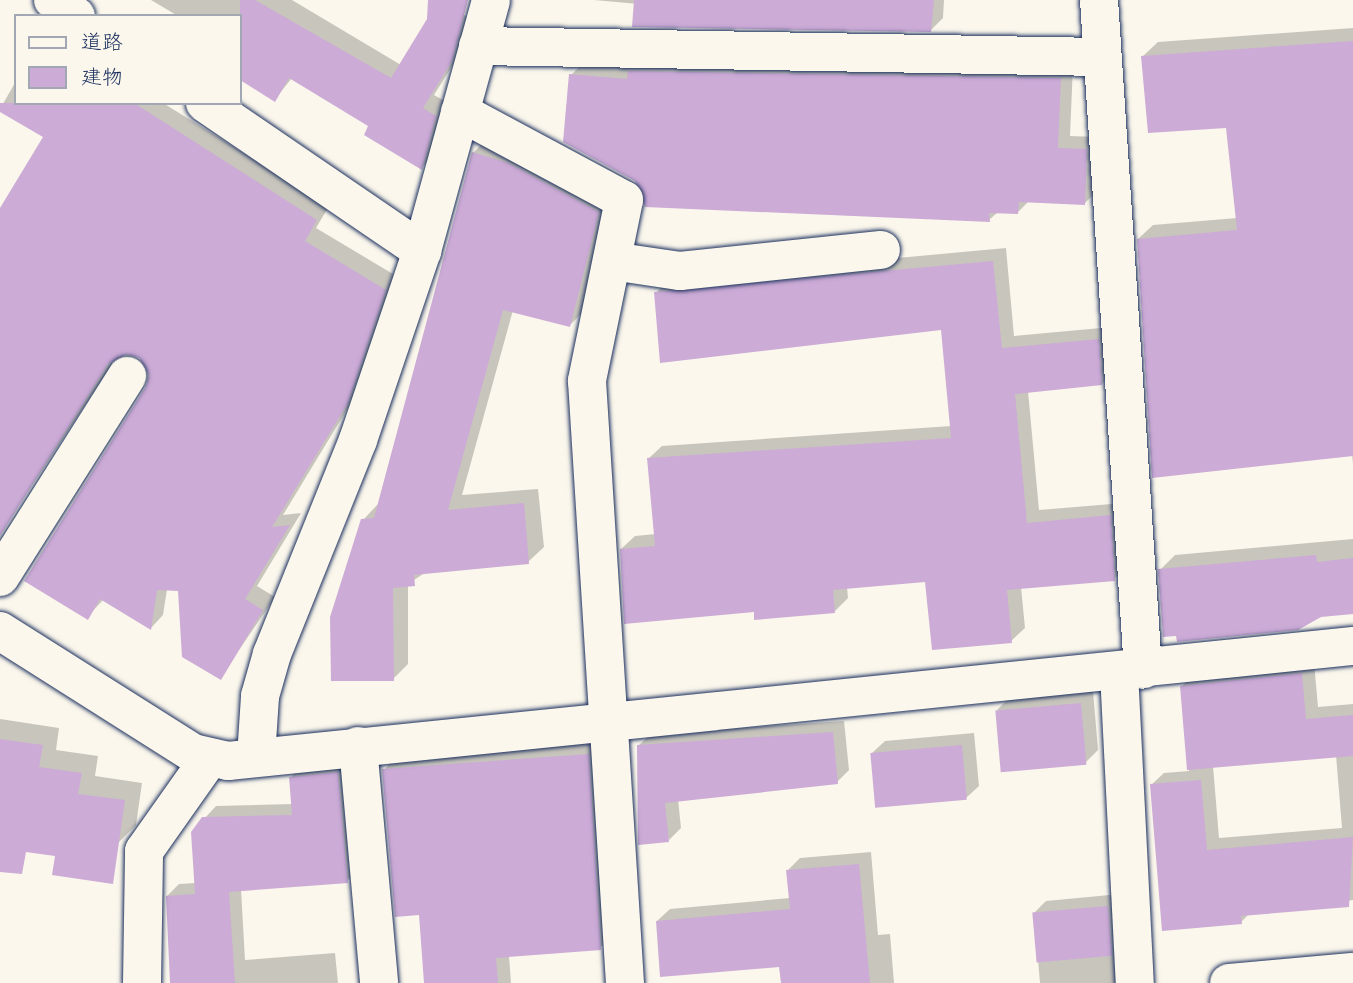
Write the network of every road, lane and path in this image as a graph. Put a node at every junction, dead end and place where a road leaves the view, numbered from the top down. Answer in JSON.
{"nodes":[{"id":1,"x":53,"y":0,"type":"edge"},
{"id":2,"x":491,"y":0,"type":"edge"},
{"id":3,"x":1099,"y":0,"type":"edge"},
{"id":4,"x":73,"y":14,"type":"edge"},
{"id":5,"x":478,"y":46,"type":"junction"},
{"id":6,"x":1099,"y":57,"type":"junction"},
{"id":7,"x":208,"y":105,"type":"edge"},
{"id":8,"x":460,"y":112,"type":"junction"},
{"id":9,"x":881,"y":250,"type":"dead end"},
{"id":10,"x":422,"y":251,"type":"junction"},
{"id":11,"x":612,"y":261,"type":"junction"},
{"id":12,"x":127,"y":376,"type":"dead end"},
{"id":13,"x":0,"y":577,"type":"edge"},
{"id":14,"x":0,"y":631,"type":"edge"},
{"id":15,"x":1353,"y":646,"type":"edge"},
{"id":16,"x":1131,"y":671,"type":"junction"},
{"id":17,"x":606,"y":722,"type":"junction"},
{"id":18,"x":358,"y":747,"type":"junction"},
{"id":19,"x":256,"y":757,"type":"junction"},
{"id":20,"x":209,"y":759,"type":"junction"},
{"id":21,"x":1353,"y":972,"type":"edge"},
{"id":22,"x":142,"y":983,"type":"edge"},
{"id":23,"x":379,"y":983,"type":"edge"},
{"id":24,"x":625,"y":983,"type":"edge"},
{"id":25,"x":1135,"y":983,"type":"edge"},
{"id":26,"x":1229,"y":983,"type":"edge"}],
"edges":[{"from":1,"to":4,"type":"street"},
{"from":2,"to":5,"type":"street"},
{"from":3,"to":6,"type":"street"},
{"from":5,"to":6,"type":"street"},
{"from":5,"to":8,"type":"street"},
{"from":6,"to":16,"type":"street"},
{"from":7,"to":10,"type":"street"},
{"from":8,"to":10,"type":"street"},
{"from":8,"to":11,"type":"street"},
{"from":9,"to":11,"type":"street"},
{"from":10,"to":19,"type":"street"},
{"from":11,"to":17,"type":"street"},
{"from":12,"to":13,"type":"street"},
{"from":14,"to":20,"type":"street"},
{"from":15,"to":16,"type":"street"},
{"from":16,"to":17,"type":"street"},
{"from":16,"to":25,"type":"street"},
{"from":17,"to":18,"type":"street"},
{"from":17,"to":24,"type":"street"},
{"from":18,"to":19,"type":"street"},
{"from":18,"to":23,"type":"street"},
{"from":19,"to":20,"type":"street"},
{"from":20,"to":22,"type":"street"},
{"from":21,"to":26,"type":"street"}]}
